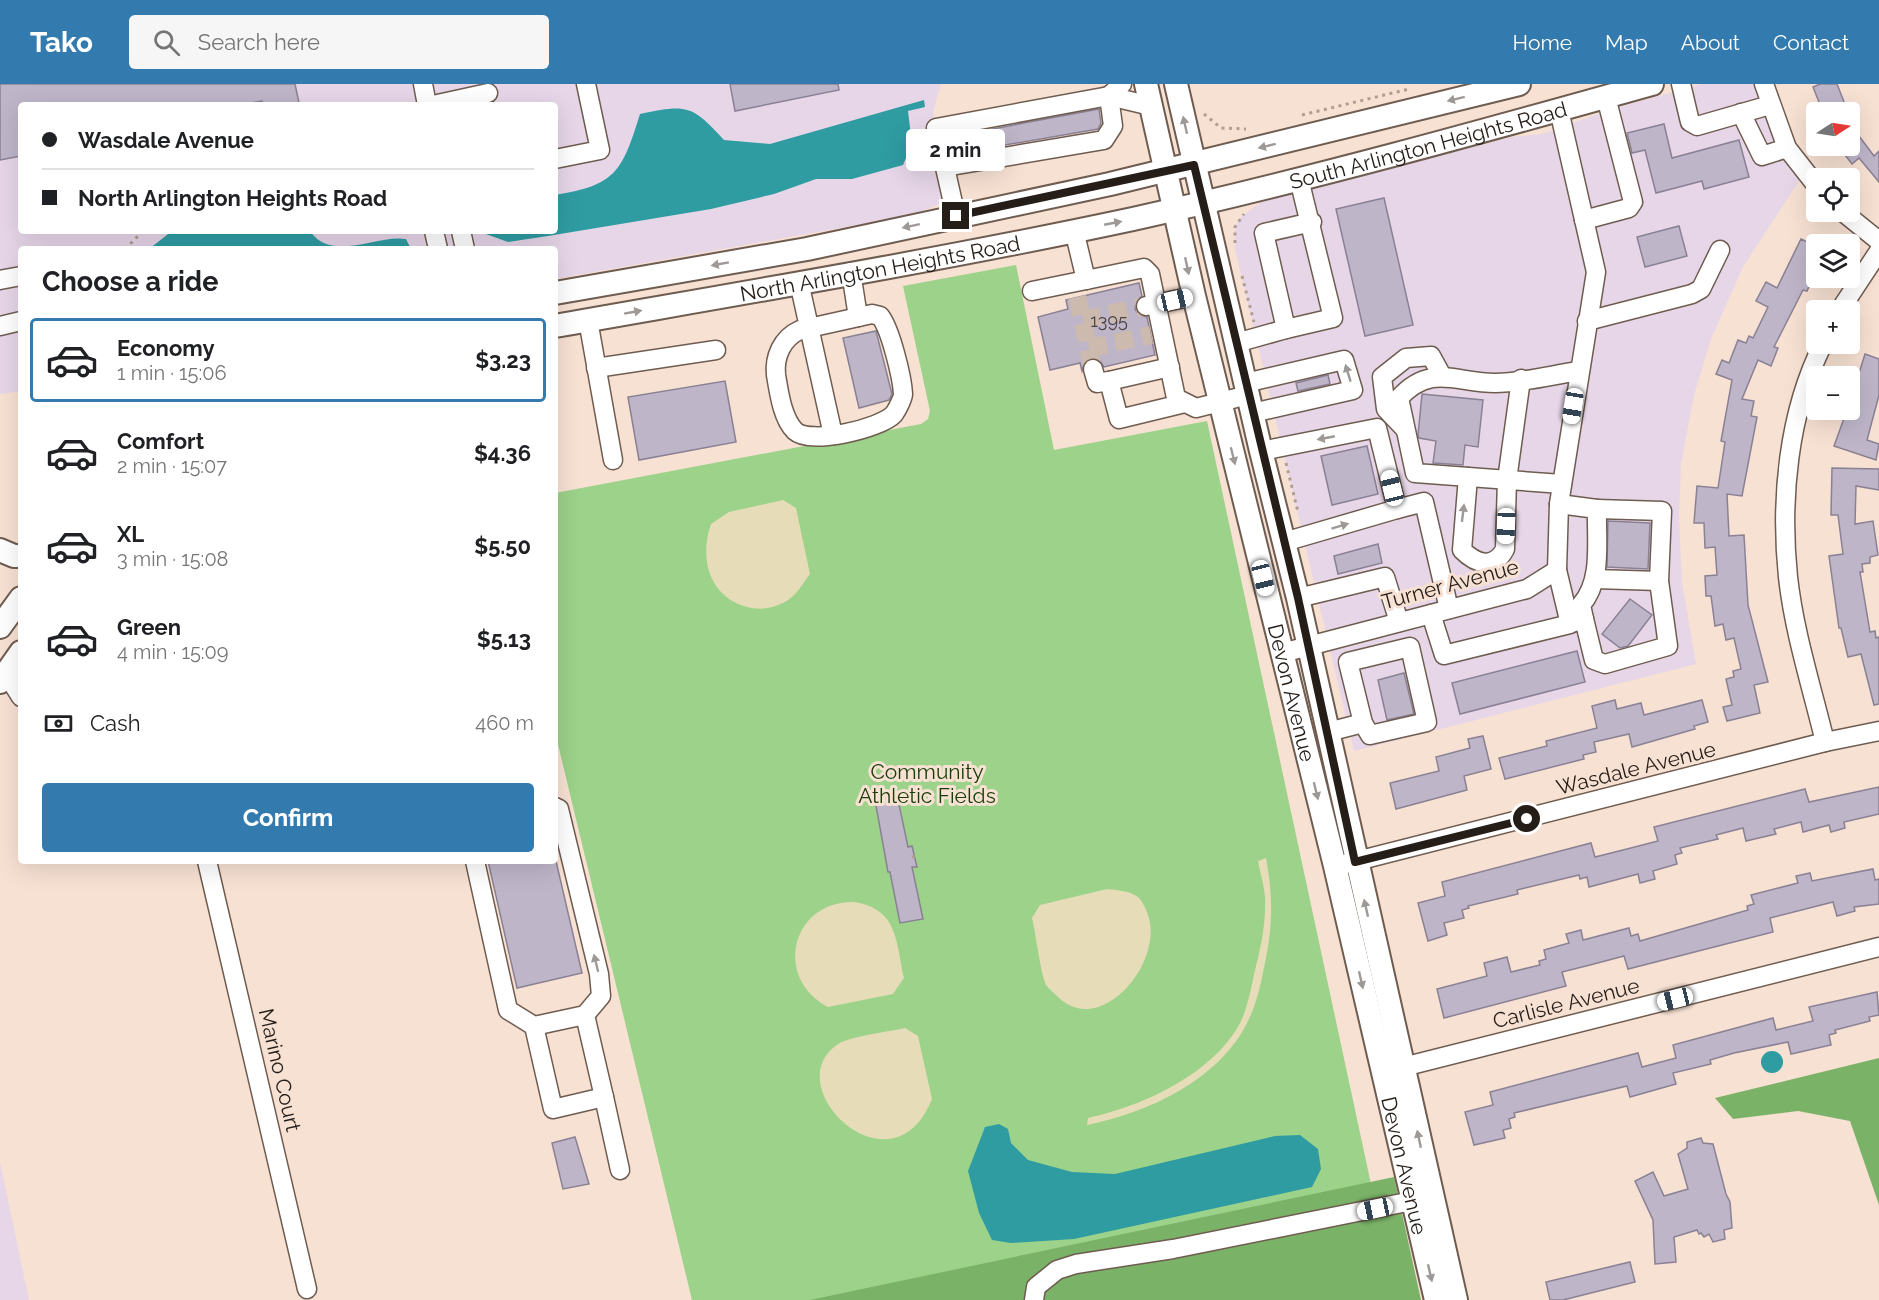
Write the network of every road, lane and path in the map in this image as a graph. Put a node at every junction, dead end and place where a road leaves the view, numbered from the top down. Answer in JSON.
{"nodes":[{"id":1,"x":423,"y":84,"type":"edge"},
{"id":2,"x":586,"y":84,"type":"edge"},
{"id":3,"x":1146,"y":84,"type":"edge"},
{"id":4,"x":1176,"y":84,"type":"edge"},
{"id":5,"x":1515,"y":84,"type":"edge"},
{"id":6,"x":1652,"y":84,"type":"edge"},
{"id":7,"x":1681,"y":84,"type":"edge"},
{"id":8,"x":1764,"y":84,"type":"edge"},
{"id":9,"x":1416,"y":88,"type":"dead end"},
{"id":10,"x":1116,"y":90,"type":"edge"},
{"id":11,"x":488,"y":94,"type":"edge"},
{"id":12,"x":1606,"y":97,"type":"junction"},
{"id":13,"x":426,"y":102,"type":"edge"},
{"id":14,"x":448,"y":102,"type":"edge"},
{"id":15,"x":1200,"y":104,"type":"dead end"},
{"id":16,"x":1770,"y":105,"type":"junction"},
{"id":17,"x":1150,"y":106,"type":"junction"},
{"id":18,"x":1559,"y":110,"type":"junction"},
{"id":19,"x":1742,"y":113,"type":"junction"},
{"id":20,"x":1302,"y":115,"type":"dead end"},
{"id":21,"x":1256,"y":127,"type":"dead end"},
{"id":22,"x":1788,"y":147,"type":"junction"},
{"id":23,"x":558,"y":158,"type":"edge"},
{"id":24,"x":1194,"y":165,"type":"junction"},
{"id":25,"x":945,"y":167,"type":"junction"},
{"id":26,"x":1165,"y":171,"type":"junction"},
{"id":27,"x":1806,"y":171,"type":"edge"},
{"id":28,"x":1299,"y":179,"type":"junction"},
{"id":29,"x":1203,"y":203,"type":"junction"},
{"id":30,"x":1250,"y":208,"type":"dead end"},
{"id":31,"x":1174,"y":209,"type":"junction"},
{"id":32,"x":956,"y":216,"type":"junction"},
{"id":33,"x":1584,"y":220,"type":"junction"},
{"id":34,"x":1311,"y":222,"type":"junction"},
{"id":35,"x":1856,"y":222,"type":"edge"},
{"id":36,"x":1074,"y":230,"type":"junction"},
{"id":37,"x":140,"y":234,"type":"edge"},
{"id":38,"x":1879,"y":241,"type":"edge"},
{"id":39,"x":128,"y":246,"type":"edge"},
{"id":40,"x":1235,"y":249,"type":"dead end"},
{"id":41,"x":1720,"y":250,"type":"dead end"},
{"id":42,"x":1879,"y":251,"type":"edge"},
{"id":43,"x":1241,"y":271,"type":"dead end"},
{"id":44,"x":851,"y":272,"type":"junction"},
{"id":45,"x":18,"y":277,"type":"edge"},
{"id":46,"x":0,"y":280,"type":"edge"},
{"id":47,"x":799,"y":282,"type":"junction"},
{"id":48,"x":1079,"y":287,"type":"junction"},
{"id":49,"x":1032,"y":291,"type":"dead end"},
{"id":50,"x":558,"y":292,"type":"edge"},
{"id":51,"x":1194,"y":296,"type":"junction"},
{"id":52,"x":1847,"y":300,"type":"edge"},
{"id":53,"x":1150,"y":305,"type":"junction"},
{"id":54,"x":858,"y":317,"type":"junction"},
{"id":55,"x":588,"y":320,"type":"junction"},
{"id":56,"x":1587,"y":321,"type":"junction"},
{"id":57,"x":18,"y":322,"type":"edge"},
{"id":58,"x":558,"y":325,"type":"edge"},
{"id":59,"x":0,"y":326,"type":"edge"},
{"id":60,"x":810,"y":328,"type":"junction"},
{"id":61,"x":1286,"y":329,"type":"junction"},
{"id":62,"x":1247,"y":340,"type":"junction"},
{"id":63,"x":716,"y":350,"type":"dead end"},
{"id":64,"x":1820,"y":354,"type":"edge"},
{"id":65,"x":1170,"y":367,"type":"junction"},
{"id":66,"x":596,"y":368,"type":"junction"},
{"id":67,"x":1093,"y":369,"type":"tunnel mouth"},
{"id":68,"x":1579,"y":371,"type":"junction"},
{"id":69,"x":1442,"y":376,"type":"junction"},
{"id":70,"x":1521,"y":380,"type":"junction"},
{"id":71,"x":1110,"y":381,"type":"junction"},
{"id":72,"x":1248,"y":397,"type":"junction"},
{"id":73,"x":1220,"y":402,"type":"junction"},
{"id":74,"x":1185,"y":403,"type":"junction"},
{"id":75,"x":1406,"y":430,"type":"junction"},
{"id":76,"x":833,"y":435,"type":"junction"},
{"id":77,"x":1272,"y":449,"type":"junction"},
{"id":78,"x":613,"y":460,"type":"dead end"},
{"id":79,"x":1468,"y":477,"type":"junction"},
{"id":80,"x":1507,"y":480,"type":"junction"},
{"id":81,"x":1562,"y":484,"type":"junction"},
{"id":82,"x":1559,"y":504,"type":"junction"},
{"id":83,"x":1396,"y":509,"type":"junction"},
{"id":84,"x":1597,"y":509,"type":"junction"},
{"id":85,"x":1294,"y":539,"type":"junction"},
{"id":86,"x":0,"y":550,"type":"edge"},
{"id":87,"x":18,"y":556,"type":"edge"},
{"id":88,"x":1557,"y":570,"type":"junction"},
{"id":89,"x":1595,"y":579,"type":"junction"},
{"id":90,"x":1659,"y":581,"type":"junction"},
{"id":91,"x":1298,"y":598,"type":"junction"},
{"id":92,"x":18,"y":602,"type":"edge"},
{"id":93,"x":1440,"y":611,"type":"junction"},
{"id":94,"x":1577,"y":621,"type":"junction"},
{"id":95,"x":1399,"y":622,"type":"junction"},
{"id":96,"x":0,"y":627,"type":"edge"},
{"id":97,"x":1360,"y":632,"type":"junction"},
{"id":98,"x":1309,"y":645,"type":"junction"},
{"id":99,"x":1282,"y":652,"type":"junction"},
{"id":100,"x":18,"y":655,"type":"edge"},
{"id":101,"x":1368,"y":657,"type":"junction"},
{"id":102,"x":2,"y":670,"type":"edge"},
{"id":103,"x":18,"y":693,"type":"edge"},
{"id":104,"x":1363,"y":723,"type":"junction"},
{"id":105,"x":1879,"y":731,"type":"edge"},
{"id":106,"x":1329,"y":732,"type":"junction"},
{"id":107,"x":1825,"y":742,"type":"junction"},
{"id":108,"x":558,"y":808,"type":"edge"},
{"id":109,"x":917,"y":856,"type":"dead end"},
{"id":110,"x":912,"y":857,"type":"dead end"},
{"id":111,"x":208,"y":864,"type":"edge"},
{"id":112,"x":476,"y":864,"type":"edge"},
{"id":113,"x":1345,"y":864,"type":"junction"},
{"id":114,"x":1879,"y":947,"type":"edge"},
{"id":115,"x":585,"y":1016,"type":"junction"},
{"id":116,"x":534,"y":1026,"type":"junction"},
{"id":117,"x":1403,"y":1067,"type":"junction"},
{"id":118,"x":604,"y":1097,"type":"junction"},
{"id":119,"x":620,"y":1170,"type":"dead end"},
{"id":120,"x":1422,"y":1199,"type":"junction"},
{"id":121,"x":307,"y":1289,"type":"dead end"},
{"id":122,"x":1034,"y":1300,"type":"edge"},
{"id":123,"x":1436,"y":1300,"type":"edge"},
{"id":124,"x":1456,"y":1300,"type":"edge"}],
"edges":[{"from":1,"to":13,"type":"street"},
{"from":2,"to":23,"type":"street"},
{"from":3,"to":17,"type":"main road","name":"Devon Avenue"},
{"from":24,"to":4,"type":"main road","name":"Devon Avenue","one_way":true},
{"from":5,"to":24,"type":"main road","name":"South Arlington Heights Road","one_way":true},
{"from":6,"to":12,"type":"main road","name":"South Arlington Heights Road"},
{"from":7,"to":19,"type":"street"},
{"from":8,"to":16,"type":"street"},
{"from":9,"to":20,"type":"path"},
{"from":10,"to":17,"type":"street"},
{"from":10,"to":25,"type":"street"},
{"from":10,"to":25,"type":"street"},
{"from":11,"to":14,"type":"street"},
{"from":12,"to":18,"type":"main road","name":"South Arlington Heights Road"},
{"from":12,"to":33,"type":"street"},
{"from":15,"to":21,"type":"path"},
{"from":16,"to":19,"type":"street"},
{"from":16,"to":22,"type":"street"},
{"from":17,"to":26,"type":"main road","name":"Devon Avenue"},
{"from":18,"to":28,"type":"main road","name":"South Arlington Heights Road"},
{"from":18,"to":33,"type":"street"},
{"from":19,"to":22,"type":"street"},
{"from":22,"to":27,"type":"street"},
{"from":24,"to":26,"type":"main road","name":"North Arlington Heights Road"},
{"from":24,"to":29,"type":"main road","name":"Devon Avenue"},
{"from":25,"to":32,"type":"street"},
{"from":26,"to":31,"type":"main road","name":"Devon Avenue"},
{"from":26,"to":32,"type":"main road","name":"North Arlington Heights Road"},
{"from":28,"to":29,"type":"main road","name":"South Arlington Heights Road"},
{"from":28,"to":34,"type":"street"},
{"from":29,"to":31,"type":"main road","name":"North Arlington Heights Road"},
{"from":29,"to":62,"type":"main road","name":"Devon Avenue"},
{"from":30,"to":40,"type":"path"},
{"from":36,"to":31,"type":"main road","name":"North Arlington Heights Road","one_way":true},
{"from":31,"to":51,"type":"main road","name":"Devon Avenue","one_way":true},
{"from":32,"to":50,"type":"main road","name":"North Arlington Heights Road","one_way":true},
{"from":33,"to":56,"type":"street"},
{"from":34,"to":61,"type":"street"},
{"from":34,"to":61,"type":"street"},
{"from":35,"to":38,"type":"street"},
{"from":36,"to":44,"type":"main road","name":"North Arlington Heights Road"},
{"from":36,"to":48,"type":"street"},
{"from":37,"to":39,"type":"path"},
{"from":41,"to":56,"type":"street"},
{"from":42,"to":52,"type":"street"},
{"from":43,"to":62,"type":"path"},
{"from":44,"to":47,"type":"main road","name":"North Arlington Heights Road"},
{"from":44,"to":54,"type":"street"},
{"from":45,"to":46,"type":"street"},
{"from":55,"to":47,"type":"main road","name":"North Arlington Heights Road","one_way":true},
{"from":47,"to":60,"type":"street"},
{"from":48,"to":49,"type":"street"},
{"from":48,"to":53,"type":"street"},
{"from":51,"to":53,"type":"street"},
{"from":51,"to":73,"type":"main road","name":"Devon Avenue"},
{"from":53,"to":65,"type":"street"},
{"from":54,"to":60,"type":"street"},
{"from":54,"to":76,"type":"street"},
{"from":55,"to":58,"type":"main road","name":"North Arlington Heights Road"},
{"from":55,"to":66,"type":"street"},
{"from":56,"to":68,"type":"street"},
{"from":57,"to":59,"type":"street"},
{"from":60,"to":76,"type":"street"},
{"from":60,"to":76,"type":"street"},
{"from":61,"to":62,"type":"street"},
{"from":62,"to":72,"type":"main road","name":"Devon Avenue"},
{"from":63,"to":66,"type":"street"},
{"from":64,"to":107,"type":"street"},
{"from":65,"to":71,"type":"street"},
{"from":65,"to":74,"type":"street"},
{"from":66,"to":78,"type":"street"},
{"from":67,"to":71,"type":"street"},
{"from":68,"to":70,"type":"street"},
{"from":68,"to":81,"type":"street"},
{"from":69,"to":70,"type":"street"},
{"from":69,"to":75,"type":"street"},
{"from":69,"to":75,"type":"street"},
{"from":70,"to":80,"type":"street"},
{"from":71,"to":74,"type":"street"},
{"from":72,"to":72,"type":"street","one_way":true},
{"from":72,"to":73,"type":"street"},
{"from":72,"to":77,"type":"main road","name":"Devon Avenue"},
{"from":73,"to":74,"type":"street"},
{"from":73,"to":99,"type":"main road","name":"Devon Avenue","one_way":true},
{"from":75,"to":79,"type":"street"},
{"from":83,"to":77,"type":"street","one_way":true},
{"from":77,"to":85,"type":"main road","name":"Devon Avenue"},
{"from":77,"to":85,"type":"path"},
{"from":79,"to":80,"type":"street"},
{"from":80,"to":79,"type":"street","one_way":true},
{"from":80,"to":81,"type":"street"},
{"from":81,"to":82,"type":"street"},
{"from":82,"to":84,"type":"street"},
{"from":82,"to":88,"type":"street"},
{"from":85,"to":83,"type":"street","one_way":true},
{"from":83,"to":93,"type":"street"},
{"from":84,"to":89,"type":"street"},
{"from":84,"to":90,"type":"street"},
{"from":85,"to":91,"type":"main road","name":"Devon Avenue"},
{"from":86,"to":87,"type":"main road"},
{"from":88,"to":93,"type":"street","name":"Turner Avenue"},
{"from":88,"to":94,"type":"street"},
{"from":89,"to":90,"type":"street"},
{"from":89,"to":94,"type":"street"},
{"from":90,"to":94,"type":"street"},
{"from":91,"to":95,"type":"street"},
{"from":91,"to":98,"type":"main road","name":"Devon Avenue"},
{"from":92,"to":96,"type":"main road"},
{"from":93,"to":94,"type":"street"},
{"from":93,"to":95,"type":"street","name":"Turner Avenue"},
{"from":95,"to":97,"type":"street","name":"Turner Avenue"},
{"from":97,"to":98,"type":"street","name":"Turner Avenue"},
{"from":97,"to":101,"type":"street"},
{"from":98,"to":99,"type":"street","name":"Turner Avenue"},
{"from":98,"to":106,"type":"main road","name":"Devon Avenue"},
{"from":99,"to":113,"type":"main road","name":"Devon Avenue","one_way":true},
{"from":100,"to":102,"type":"main road"},
{"from":101,"to":104,"type":"street"},
{"from":101,"to":104,"type":"street"},
{"from":102,"to":103,"type":"street"},
{"from":104,"to":106,"type":"street"},
{"from":105,"to":107,"type":"street","name":"Wasdale Avenue"},
{"from":106,"to":113,"type":"main road","name":"Devon Avenue"},
{"from":107,"to":113,"type":"street","name":"Wasdale Avenue"},
{"from":115,"to":108,"type":"street","one_way":true},
{"from":109,"to":110,"type":"path"},
{"from":111,"to":121,"type":"street","name":"Marino Court"},
{"from":112,"to":116,"type":"street"},
{"from":117,"to":113,"type":"main road","name":"Devon Avenue","one_way":true},
{"from":113,"to":120,"type":"main road","name":"Devon Avenue","one_way":true},
{"from":114,"to":117,"type":"street","name":"Carlisle Avenue"},
{"from":115,"to":116,"type":"street"},
{"from":115,"to":118,"type":"street"},
{"from":116,"to":118,"type":"street"},
{"from":120,"to":117,"type":"main road","name":"Devon Avenue","one_way":true},
{"from":118,"to":119,"type":"street"},
{"from":120,"to":122,"type":"street"},
{"from":120,"to":123,"type":"main road","name":"Devon Avenue","one_way":true},
{"from":120,"to":124,"type":"main road"}]}
